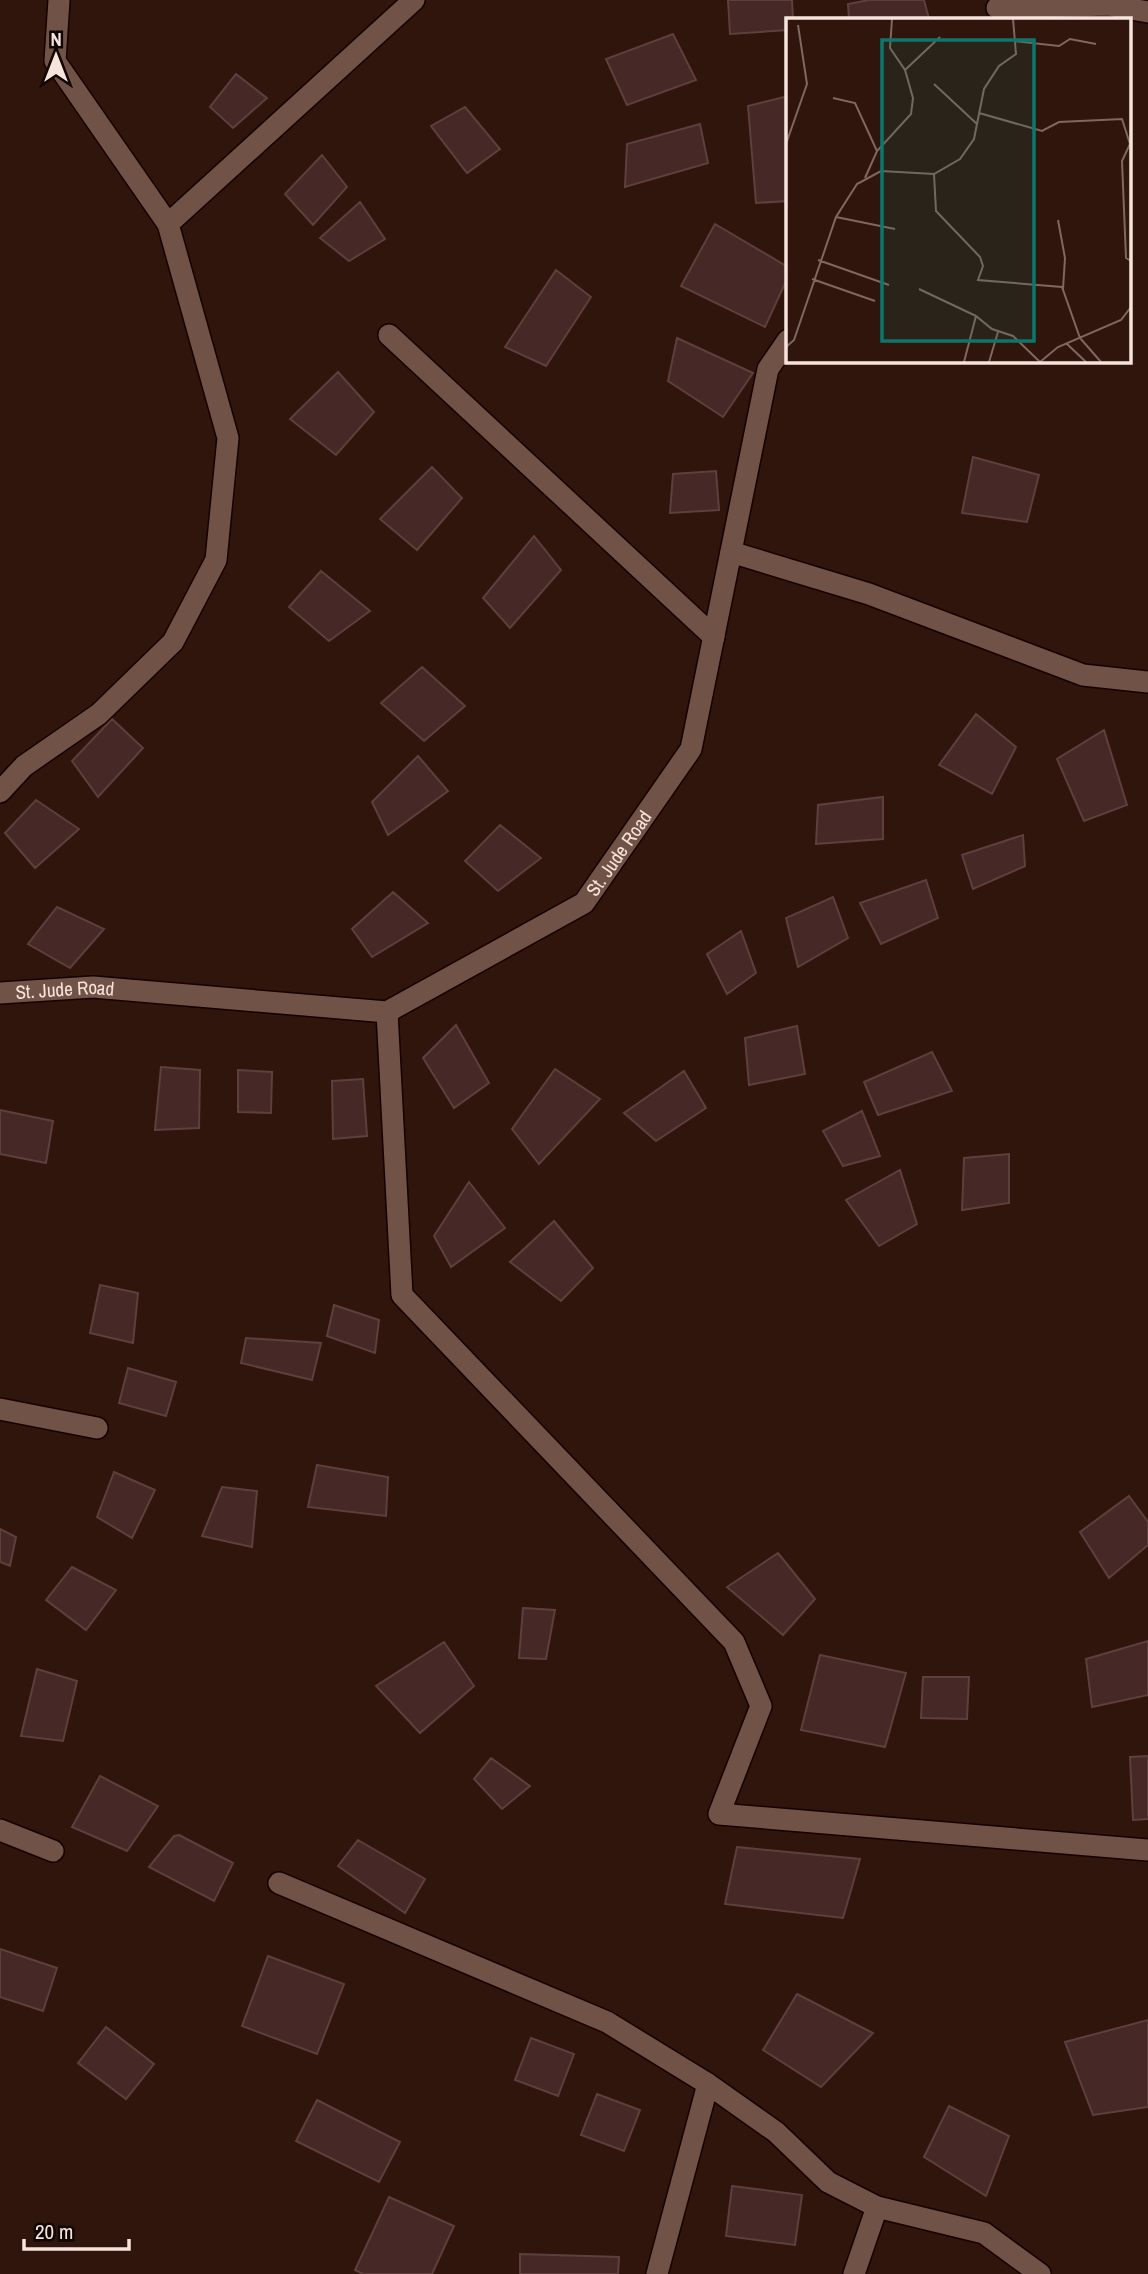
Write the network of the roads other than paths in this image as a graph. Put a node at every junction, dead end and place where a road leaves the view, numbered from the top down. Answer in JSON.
{"nodes":[{"id":1,"x":59,"y":0,"type":"edge"},
{"id":2,"x":414,"y":0,"type":"edge"},
{"id":3,"x":997,"y":9,"type":"edge"},
{"id":4,"x":1148,"y":12,"type":"edge"},
{"id":5,"x":168,"y":224,"type":"junction"},
{"id":6,"x":389,"y":335,"type":"dead end"},
{"id":7,"x":786,"y":343,"type":"edge"},
{"id":8,"x":731,"y":552,"type":"junction"},
{"id":9,"x":714,"y":637,"type":"junction"},
{"id":10,"x":1148,"y":682,"type":"edge"},
{"id":11,"x":0,"y":792,"type":"edge"},
{"id":12,"x":0,"y":993,"type":"edge"},
{"id":13,"x":387,"y":1012,"type":"junction"},
{"id":14,"x":0,"y":1409,"type":"edge"},
{"id":15,"x":97,"y":1429,"type":"dead end"},
{"id":16,"x":0,"y":1829,"type":"edge"},
{"id":17,"x":1148,"y":1850,"type":"edge"},
{"id":18,"x":53,"y":1851,"type":"dead end"},
{"id":19,"x":279,"y":1883,"type":"dead end"},
{"id":20,"x":708,"y":2084,"type":"junction"},
{"id":21,"x":877,"y":2207,"type":"junction"},
{"id":22,"x":657,"y":2274,"type":"edge"},
{"id":23,"x":854,"y":2274,"type":"edge"},
{"id":24,"x":1040,"y":2274,"type":"edge"}],
"edges":[{"from":1,"to":5,"type":"street"},
{"from":2,"to":5,"type":"street"},
{"from":3,"to":4,"type":"street"},
{"from":5,"to":11,"type":"street"},
{"from":6,"to":9,"type":"street"},
{"from":7,"to":8,"type":"street","name":"St. Jude Road"},
{"from":8,"to":9,"type":"street","name":"St. Jude Road"},
{"from":8,"to":10,"type":"street"},
{"from":9,"to":13,"type":"street","name":"St. Jude Road"},
{"from":12,"to":13,"type":"street","name":"St. Jude Road"},
{"from":13,"to":17,"type":"street"},
{"from":14,"to":15,"type":"street"},
{"from":16,"to":18,"type":"street"},
{"from":19,"to":20,"type":"street"},
{"from":20,"to":21,"type":"street"},
{"from":20,"to":22,"type":"street"},
{"from":21,"to":23,"type":"street"},
{"from":21,"to":24,"type":"street"}]}
